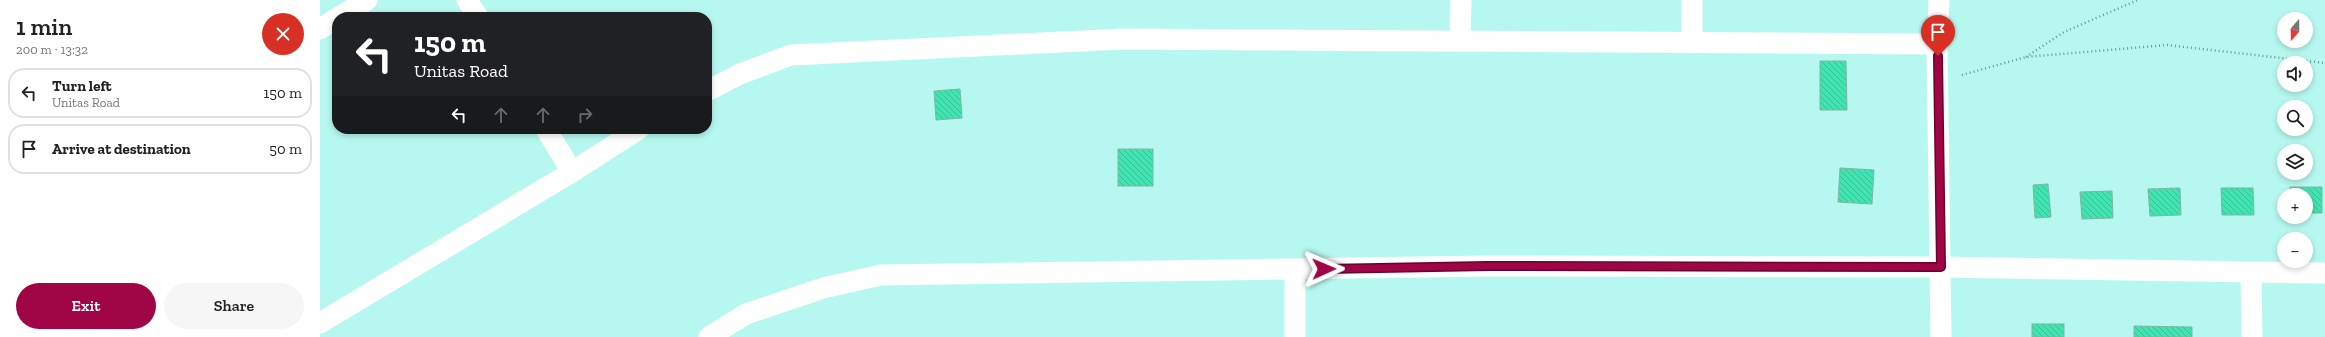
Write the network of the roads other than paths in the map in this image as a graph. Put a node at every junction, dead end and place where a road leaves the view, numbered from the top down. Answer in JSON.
{"nodes":[{"id":1,"x":368,"y":0,"type":"edge"},
{"id":2,"x":467,"y":0,"type":"edge"},
{"id":3,"x":1461,"y":0,"type":"edge"},
{"id":4,"x":1692,"y":0,"type":"edge"},
{"id":5,"x":1939,"y":0,"type":"edge"},
{"id":6,"x":348,"y":12,"type":"edge"},
{"id":7,"x":475,"y":12,"type":"edge"},
{"id":8,"x":332,"y":22,"type":"edge"},
{"id":9,"x":320,"y":29,"type":"edge"},
{"id":10,"x":1460,"y":41,"type":"junction"},
{"id":11,"x":1692,"y":42,"type":"junction"},
{"id":12,"x":1937,"y":44,"type":"junction"},
{"id":13,"x":712,"y":88,"type":"edge"},
{"id":14,"x":549,"y":134,"type":"edge"},
{"id":15,"x":632,"y":134,"type":"edge"},
{"id":16,"x":572,"y":172,"type":"junction"},
{"id":17,"x":1941,"y":267,"type":"junction"},
{"id":18,"x":1295,"y":270,"type":"junction"},
{"id":19,"x":2251,"y":273,"type":"junction"},
{"id":20,"x":2325,"y":273,"type":"edge"},
{"id":21,"x":320,"y":324,"type":"edge"},
{"id":22,"x":709,"y":337,"type":"edge"},
{"id":23,"x":1295,"y":337,"type":"edge"},
{"id":24,"x":1941,"y":337,"type":"edge"},
{"id":25,"x":2252,"y":337,"type":"edge"}],
"edges":[{"from":1,"to":6,"type":"street"},
{"from":2,"to":7,"type":"street"},
{"from":3,"to":10,"type":"street"},
{"from":4,"to":11,"type":"street"},
{"from":5,"to":12,"type":"street"},
{"from":8,"to":9,"type":"street"},
{"from":10,"to":11,"type":"street"},
{"from":10,"to":13,"type":"street"},
{"from":11,"to":12,"type":"street"},
{"from":12,"to":17,"type":"street"},
{"from":14,"to":16,"type":"street"},
{"from":15,"to":16,"type":"street"},
{"from":16,"to":21,"type":"street"},
{"from":17,"to":18,"type":"street"},
{"from":17,"to":19,"type":"street"},
{"from":17,"to":24,"type":"street"},
{"from":18,"to":22,"type":"street"},
{"from":18,"to":23,"type":"street"},
{"from":19,"to":20,"type":"street"},
{"from":19,"to":25,"type":"street"}]}
